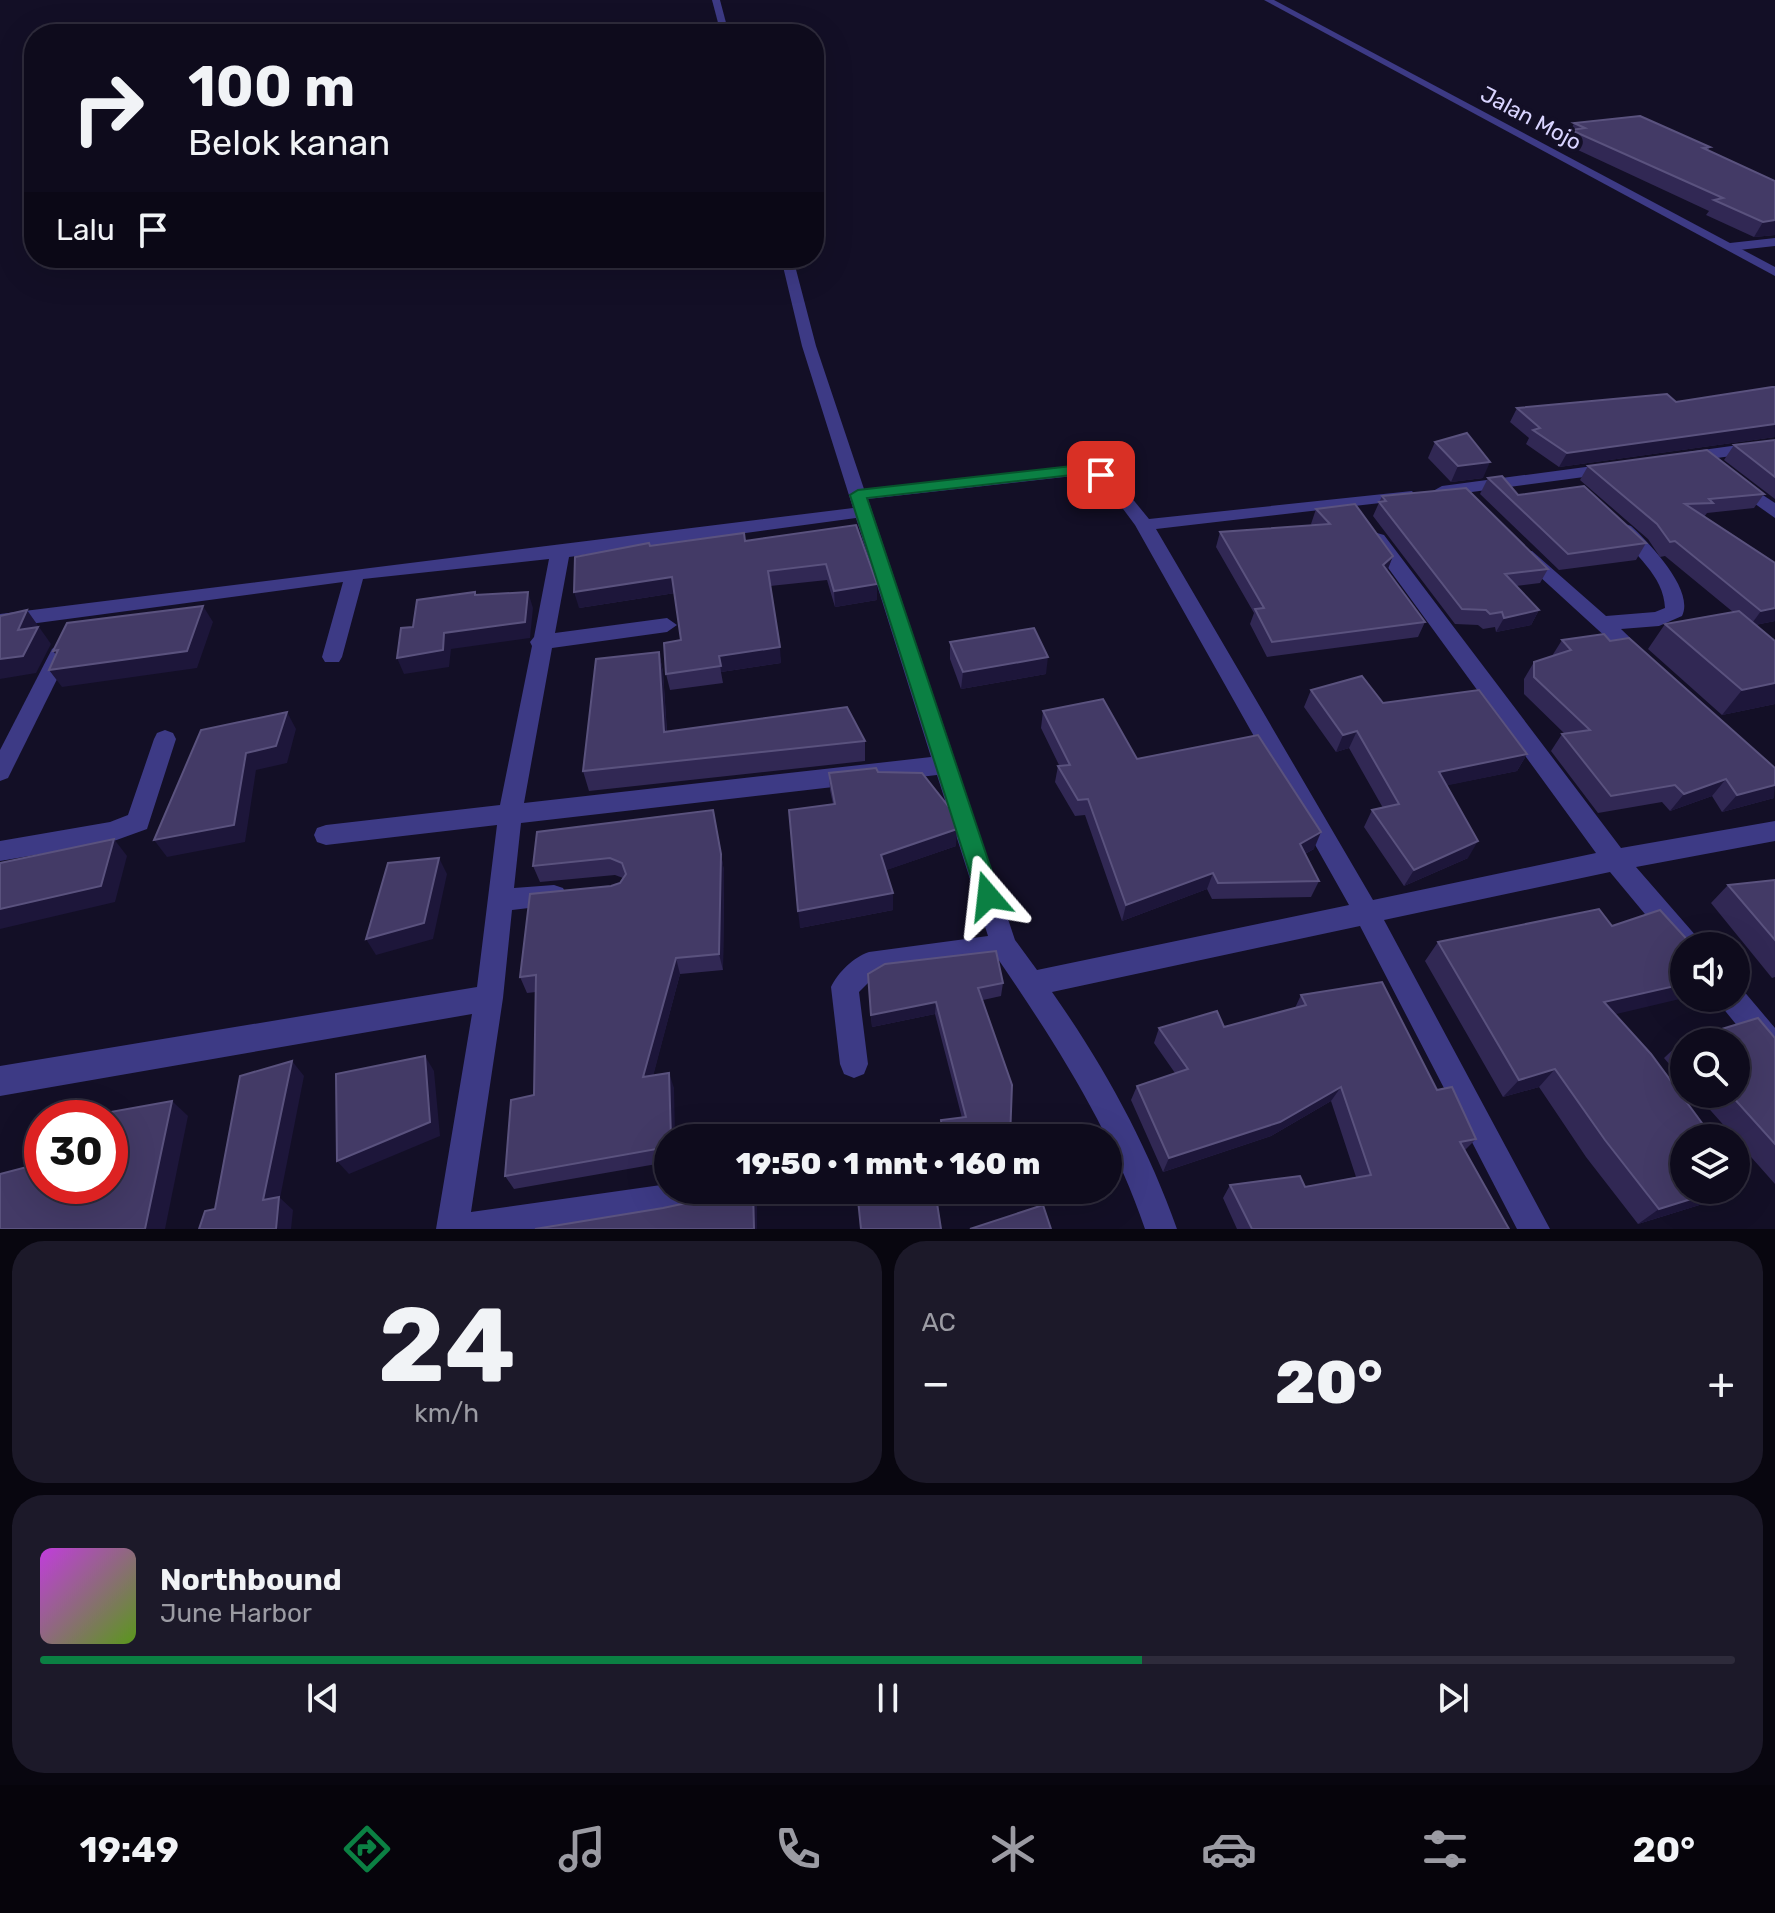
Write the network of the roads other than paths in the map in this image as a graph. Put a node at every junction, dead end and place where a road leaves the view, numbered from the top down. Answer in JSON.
{"nodes":[{"id":1,"x":716,"y":0,"type":"edge"},
{"id":2,"x":1268,"y":0,"type":"edge"},
{"id":3,"x":722,"y":24,"type":"edge"},
{"id":4,"x":1775,"y":242,"type":"edge"},
{"id":5,"x":1730,"y":247,"type":"junction"},
{"id":6,"x":790,"y":268,"type":"edge"},
{"id":7,"x":1775,"y":272,"type":"edge"},
{"id":8,"x":1775,"y":445,"type":"edge"},
{"id":9,"x":1702,"y":455,"type":"junction"},
{"id":10,"x":1672,"y":460,"type":"edge"},
{"id":11,"x":1626,"y":466,"type":"edge"},
{"id":12,"x":1560,"y":476,"type":"junction"},
{"id":13,"x":1461,"y":489,"type":"junction"},
{"id":14,"x":1581,"y":494,"type":"edge"},
{"id":15,"x":1349,"y":500,"type":"junction"},
{"id":16,"x":861,"y":503,"type":"junction"},
{"id":17,"x":1481,"y":510,"type":"edge"},
{"id":18,"x":1775,"y":512,"type":"edge"},
{"id":19,"x":1614,"y":521,"type":"edge"},
{"id":20,"x":1144,"y":525,"type":"junction"},
{"id":21,"x":1512,"y":541,"type":"edge"},
{"id":22,"x":560,"y":552,"type":"junction"},
{"id":23,"x":355,"y":574,"type":"junction"},
{"id":24,"x":82,"y":609,"type":"junction"},
{"id":25,"x":0,"y":621,"type":"edge"},
{"id":26,"x":1603,"y":623,"type":"junction"},
{"id":27,"x":667,"y":625,"type":"dead end"},
{"id":28,"x":540,"y":642,"type":"junction"},
{"id":29,"x":332,"y":657,"type":"dead end"},
{"id":30,"x":1649,"y":665,"type":"edge"},
{"id":31,"x":165,"y":739,"type":"dead end"},
{"id":32,"x":943,"y":765,"type":"junction"},
{"id":33,"x":0,"y":772,"type":"edge"},
{"id":34,"x":510,"y":815,"type":"junction"},
{"id":35,"x":1775,"y":831,"type":"edge"},
{"id":36,"x":326,"y":835,"type":"dead end"},
{"id":37,"x":0,"y":851,"type":"edge"},
{"id":38,"x":1615,"y":860,"type":"junction"},
{"id":39,"x":584,"y":892,"type":"edge"},
{"id":40,"x":502,"y":900,"type":"junction"},
{"id":41,"x":1368,"y":915,"type":"junction"},
{"id":42,"x":1676,"y":932,"type":"edge"},
{"id":43,"x":1004,"y":946,"type":"junction"},
{"id":44,"x":1031,"y":984,"type":"junction"},
{"id":45,"x":489,"y":998,"type":"junction"},
{"id":46,"x":1744,"y":1012,"type":"edge"},
{"id":47,"x":1775,"y":1050,"type":"edge"},
{"id":48,"x":854,"y":1064,"type":"dead end"},
{"id":49,"x":0,"y":1081,"type":"edge"},
{"id":50,"x":654,"y":1202,"type":"edge"},
{"id":51,"x":452,"y":1229,"type":"edge"},
{"id":52,"x":466,"y":1229,"type":"edge"},
{"id":53,"x":1161,"y":1229,"type":"edge"},
{"id":54,"x":1534,"y":1229,"type":"edge"}],
"edges":[{"from":1,"to":3,"type":"street"},
{"from":2,"to":5,"type":"street","name":"Jalan Mojo"},
{"from":4,"to":5,"type":"street"},
{"from":5,"to":7,"type":"street","name":"Jalan Mojo"},
{"from":6,"to":16,"type":"street"},
{"from":8,"to":9,"type":"street"},
{"from":9,"to":10,"type":"street"},
{"from":9,"to":18,"type":"street"},
{"from":11,"to":12,"type":"street"},
{"from":12,"to":13,"type":"street"},
{"from":12,"to":14,"type":"street"},
{"from":13,"to":15,"type":"street"},
{"from":13,"to":17,"type":"street"},
{"from":15,"to":20,"type":"street"},
{"from":15,"to":38,"type":"street"},
{"from":16,"to":20,"type":"street"},
{"from":16,"to":22,"type":"street"},
{"from":16,"to":32,"type":"street"},
{"from":19,"to":26,"type":"street"},
{"from":20,"to":41,"type":"street"},
{"from":21,"to":26,"type":"street"},
{"from":22,"to":23,"type":"street"},
{"from":22,"to":28,"type":"street"},
{"from":23,"to":24,"type":"street"},
{"from":23,"to":29,"type":"street"},
{"from":24,"to":25,"type":"street"},
{"from":24,"to":33,"type":"street"},
{"from":26,"to":30,"type":"street"},
{"from":27,"to":28,"type":"street"},
{"from":28,"to":34,"type":"street"},
{"from":31,"to":37,"type":"street"},
{"from":32,"to":34,"type":"street"},
{"from":32,"to":43,"type":"street"},
{"from":34,"to":36,"type":"street"},
{"from":34,"to":40,"type":"street"},
{"from":35,"to":38,"type":"street"},
{"from":38,"to":41,"type":"street"},
{"from":38,"to":42,"type":"street"},
{"from":39,"to":40,"type":"street"},
{"from":40,"to":45,"type":"street"},
{"from":41,"to":44,"type":"street"},
{"from":41,"to":54,"type":"street"},
{"from":43,"to":44,"type":"street"},
{"from":43,"to":48,"type":"street"},
{"from":44,"to":53,"type":"street"},
{"from":45,"to":49,"type":"street"},
{"from":45,"to":51,"type":"street"},
{"from":46,"to":47,"type":"street"},
{"from":50,"to":52,"type":"street"}]}
